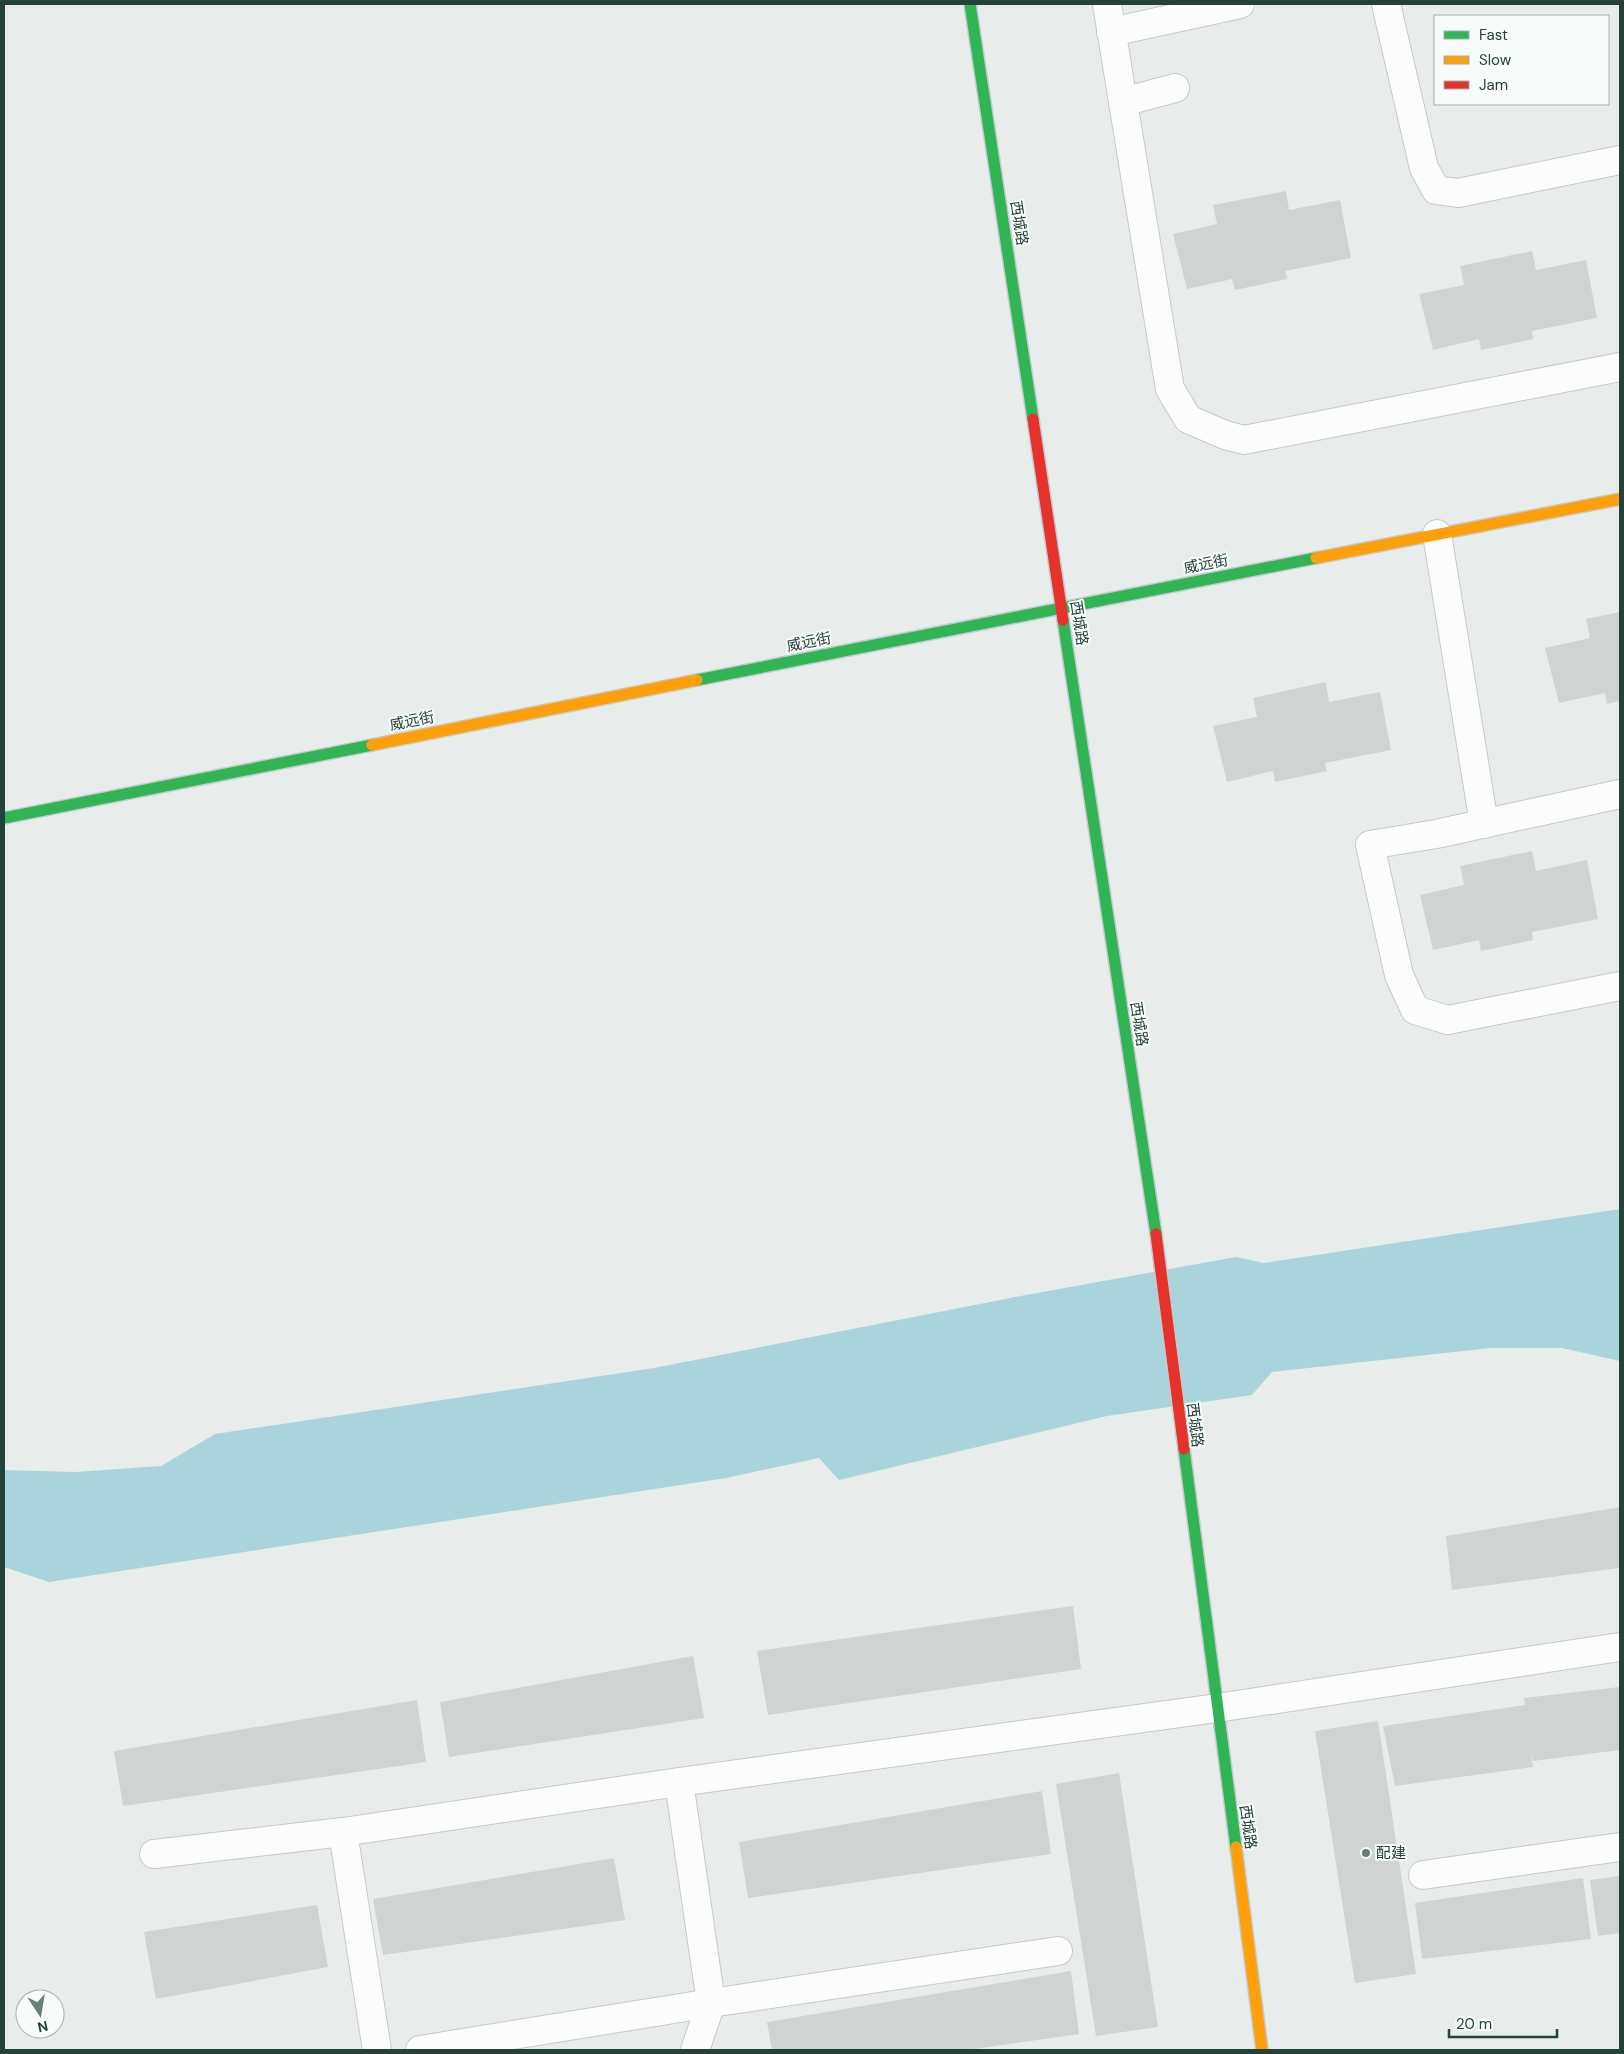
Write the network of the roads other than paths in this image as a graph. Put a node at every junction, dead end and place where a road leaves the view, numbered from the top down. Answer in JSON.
{"nodes":[{"id":1,"x":970,"y":4,"type":"edge"},
{"id":2,"x":1107,"y":4,"type":"edge"},
{"id":3,"x":1240,"y":4,"type":"edge"},
{"id":4,"x":1389,"y":4,"type":"edge"},
{"id":5,"x":1111,"y":32,"type":"junction"},
{"id":6,"x":1175,"y":88,"type":"dead end"},
{"id":7,"x":1123,"y":102,"type":"junction"},
{"id":8,"x":1620,"y":160,"type":"edge"},
{"id":9,"x":1620,"y":367,"type":"edge"},
{"id":10,"x":1620,"y":499,"type":"edge"},
{"id":11,"x":1437,"y":534,"type":"junction"},
{"id":12,"x":1062,"y":607,"type":"junction"},
{"id":13,"x":1620,"y":794,"type":"edge"},
{"id":14,"x":4,"y":818,"type":"edge"},
{"id":15,"x":1484,"y":824,"type":"junction"},
{"id":16,"x":1620,"y":986,"type":"edge"},
{"id":17,"x":1620,"y":1647,"type":"edge"},
{"id":18,"x":1217,"y":1708,"type":"junction"},
{"id":19,"x":679,"y":1782,"type":"junction"},
{"id":20,"x":343,"y":1832,"type":"junction"},
{"id":21,"x":1620,"y":1847,"type":"edge"},
{"id":22,"x":154,"y":1854,"type":"dead end"},
{"id":23,"x":1423,"y":1876,"type":"dead end"},
{"id":24,"x":1058,"y":1951,"type":"dead end"},
{"id":25,"x":711,"y":2003,"type":"junction"},
{"id":26,"x":378,"y":2050,"type":"edge"},
{"id":27,"x":420,"y":2050,"type":"edge"},
{"id":28,"x":695,"y":2050,"type":"edge"},
{"id":29,"x":1262,"y":2050,"type":"edge"}],
"edges":[{"from":1,"to":12,"type":"street","name":"西城路"},
{"from":2,"to":5,"type":"street"},
{"from":3,"to":5,"type":"street"},
{"from":4,"to":8,"type":"street"},
{"from":5,"to":7,"type":"street"},
{"from":6,"to":7,"type":"street"},
{"from":7,"to":9,"type":"street"},
{"from":10,"to":11,"type":"street","name":"威远街"},
{"from":11,"to":12,"type":"street","name":"威远街"},
{"from":11,"to":15,"type":"street"},
{"from":12,"to":14,"type":"street","name":"威远街"},
{"from":12,"to":18,"type":"street","name":"西城路"},
{"from":13,"to":15,"type":"street"},
{"from":15,"to":16,"type":"street"},
{"from":17,"to":18,"type":"street"},
{"from":18,"to":19,"type":"street"},
{"from":18,"to":29,"type":"street","name":"西城路"},
{"from":19,"to":20,"type":"street"},
{"from":19,"to":25,"type":"street"},
{"from":20,"to":22,"type":"street"},
{"from":20,"to":26,"type":"street"},
{"from":21,"to":23,"type":"street"},
{"from":24,"to":25,"type":"street"},
{"from":25,"to":27,"type":"street"},
{"from":25,"to":28,"type":"street"}]}
